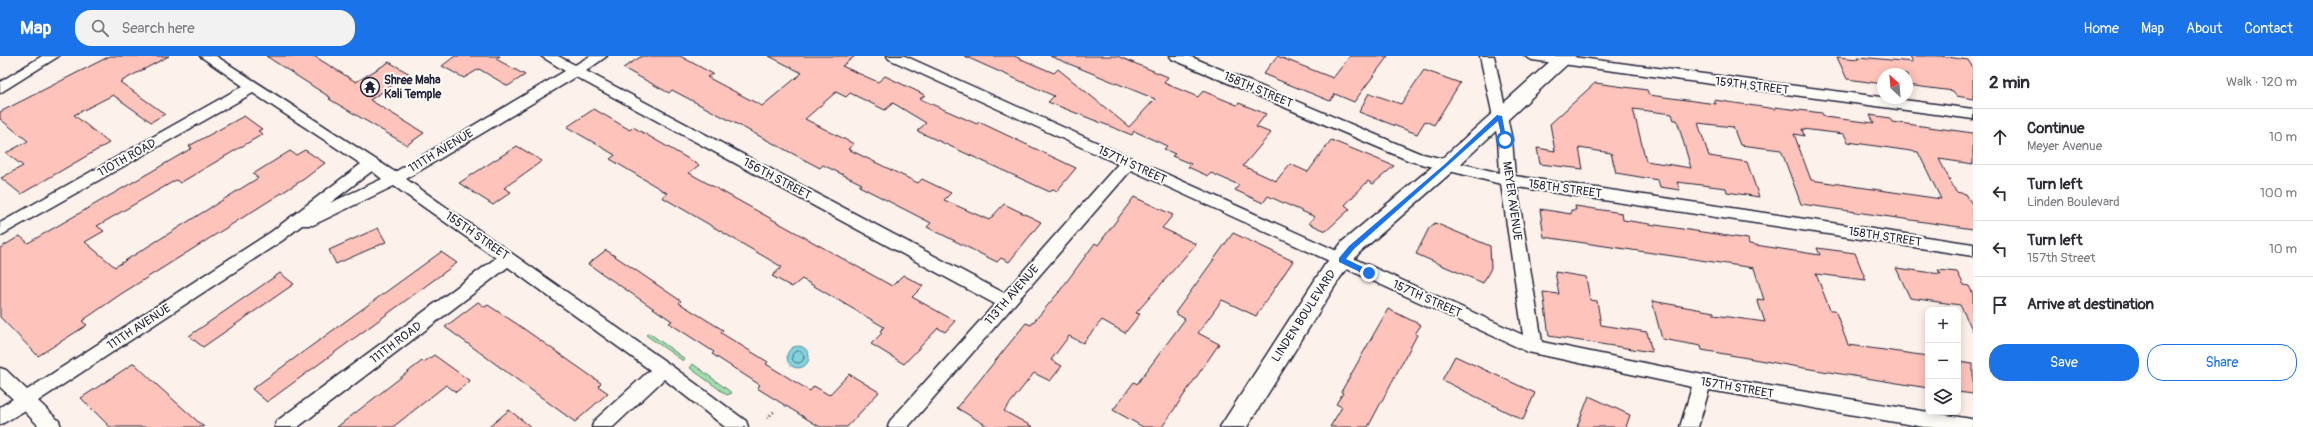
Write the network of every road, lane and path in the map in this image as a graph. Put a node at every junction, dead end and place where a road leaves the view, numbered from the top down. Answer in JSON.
{"nodes":[{"id":1,"x":207,"y":56,"type":"edge"},
{"id":2,"x":548,"y":56,"type":"edge"},
{"id":3,"x":600,"y":56,"type":"edge"},
{"id":4,"x":894,"y":56,"type":"edge"},
{"id":5,"x":1177,"y":56,"type":"edge"},
{"id":6,"x":1486,"y":56,"type":"edge"},
{"id":7,"x":1532,"y":56,"type":"edge"},
{"id":8,"x":48,"y":59,"type":"edge"},
{"id":9,"x":1564,"y":59,"type":"edge"},
{"id":10,"x":577,"y":72,"type":"junction"},
{"id":11,"x":254,"y":87,"type":"junction"},
{"id":12,"x":0,"y":88,"type":"edge"},
{"id":13,"x":1973,"y":114,"type":"edge"},
{"id":14,"x":1500,"y":116,"type":"junction"},
{"id":15,"x":1128,"y":163,"type":"junction"},
{"id":16,"x":371,"y":164,"type":"junction"},
{"id":17,"x":1447,"y":165,"type":"junction"},
{"id":18,"x":395,"y":179,"type":"junction"},
{"id":19,"x":1508,"y":180,"type":"junction"},
{"id":20,"x":0,"y":230,"type":"edge"},
{"id":21,"x":277,"y":236,"type":"junction"},
{"id":22,"x":1973,"y":250,"type":"edge"},
{"id":23,"x":508,"y":258,"type":"junction"},
{"id":24,"x":1341,"y":260,"type":"junction"},
{"id":25,"x":1006,"y":302,"type":"junction"},
{"id":26,"x":1534,"y":347,"type":"junction"},
{"id":27,"x":664,"y":370,"type":"junction"},
{"id":28,"x":0,"y":375,"type":"edge"},
{"id":29,"x":1703,"y":382,"type":"junction"},
{"id":30,"x":25,"y":401,"type":"junction"},
{"id":31,"x":776,"y":410,"type":"dead end"},
{"id":32,"x":0,"y":418,"type":"edge"},
{"id":33,"x":767,"y":418,"type":"dead end"},
{"id":34,"x":52,"y":427,"type":"edge"},
{"id":35,"x":284,"y":427,"type":"edge"},
{"id":36,"x":600,"y":427,"type":"edge"},
{"id":37,"x":739,"y":427,"type":"edge"},
{"id":38,"x":897,"y":427,"type":"edge"},
{"id":39,"x":1233,"y":427,"type":"edge"},
{"id":40,"x":1689,"y":427,"type":"edge"},
{"id":41,"x":1971,"y":427,"type":"edge"}],
"edges":[{"from":1,"to":11,"type":"street","name":"155TH STREET"},
{"from":2,"to":10,"type":"street","name":"156TH STREET"},
{"from":3,"to":10,"type":"street","name":"111TH AVENUE"},
{"from":4,"to":15,"type":"street","name":"157TH STREET"},
{"from":5,"to":17,"type":"street","name":"158TH STREET"},
{"from":6,"to":14,"type":"street","name":"MEYER AVENUE"},
{"from":7,"to":9,"type":"street","name":"159TH STREET"},
{"from":8,"to":12,"type":"street"},
{"from":9,"to":13,"type":"street","name":"159TH STREET"},
{"from":9,"to":14,"type":"main road","name":"LINDEN BOULEVARD"},
{"from":10,"to":18,"type":"street","name":"111TH AVENUE"},
{"from":10,"to":25,"type":"street","name":"156TH STREET"},
{"from":11,"to":16,"type":"street","name":"155TH STREET"},
{"from":11,"to":20,"type":"street","name":"110TH ROAD"},
{"from":14,"to":17,"type":"main road","name":"LINDEN BOULEVARD"},
{"from":14,"to":19,"type":"street","name":"MEYER AVENUE"},
{"from":15,"to":24,"type":"street","name":"157TH STREET"},
{"from":15,"to":25,"type":"street","name":"113TH AVENUE"},
{"from":16,"to":18,"type":"street","name":"155TH STREET"},
{"from":16,"to":21,"type":"street","name":"111TH AVENUE"},
{"from":17,"to":19,"type":"street","name":"158TH STREET"},
{"from":17,"to":24,"type":"main road","name":"LINDEN BOULEVARD"},
{"from":18,"to":21,"type":"street","name":"111TH AVENUE"},
{"from":18,"to":23,"type":"street","name":"155TH STREET"},
{"from":19,"to":22,"type":"street","name":"158TH STREET"},
{"from":19,"to":26,"type":"street","name":"MEYER AVENUE"},
{"from":21,"to":30,"type":"street","name":"111TH AVENUE"},
{"from":23,"to":27,"type":"street","name":"155TH STREET"},
{"from":23,"to":35,"type":"street","name":"111TH ROAD"},
{"from":24,"to":26,"type":"street","name":"157TH STREET"},
{"from":24,"to":39,"type":"main road","name":"LINDEN BOULEVARD"},
{"from":25,"to":38,"type":"street","name":"113TH AVENUE"},
{"from":26,"to":29,"type":"street","name":"157TH STREET"},
{"from":27,"to":36,"type":"street"},
{"from":27,"to":37,"type":"street","name":"155TH STREET"},
{"from":28,"to":30,"type":"street"},
{"from":29,"to":40,"type":"street"},
{"from":29,"to":41,"type":"street","name":"157TH STREET"},
{"from":30,"to":32,"type":"street","name":"111TH AVENUE"},
{"from":30,"to":34,"type":"street"},
{"from":31,"to":33,"type":"path"}]}
